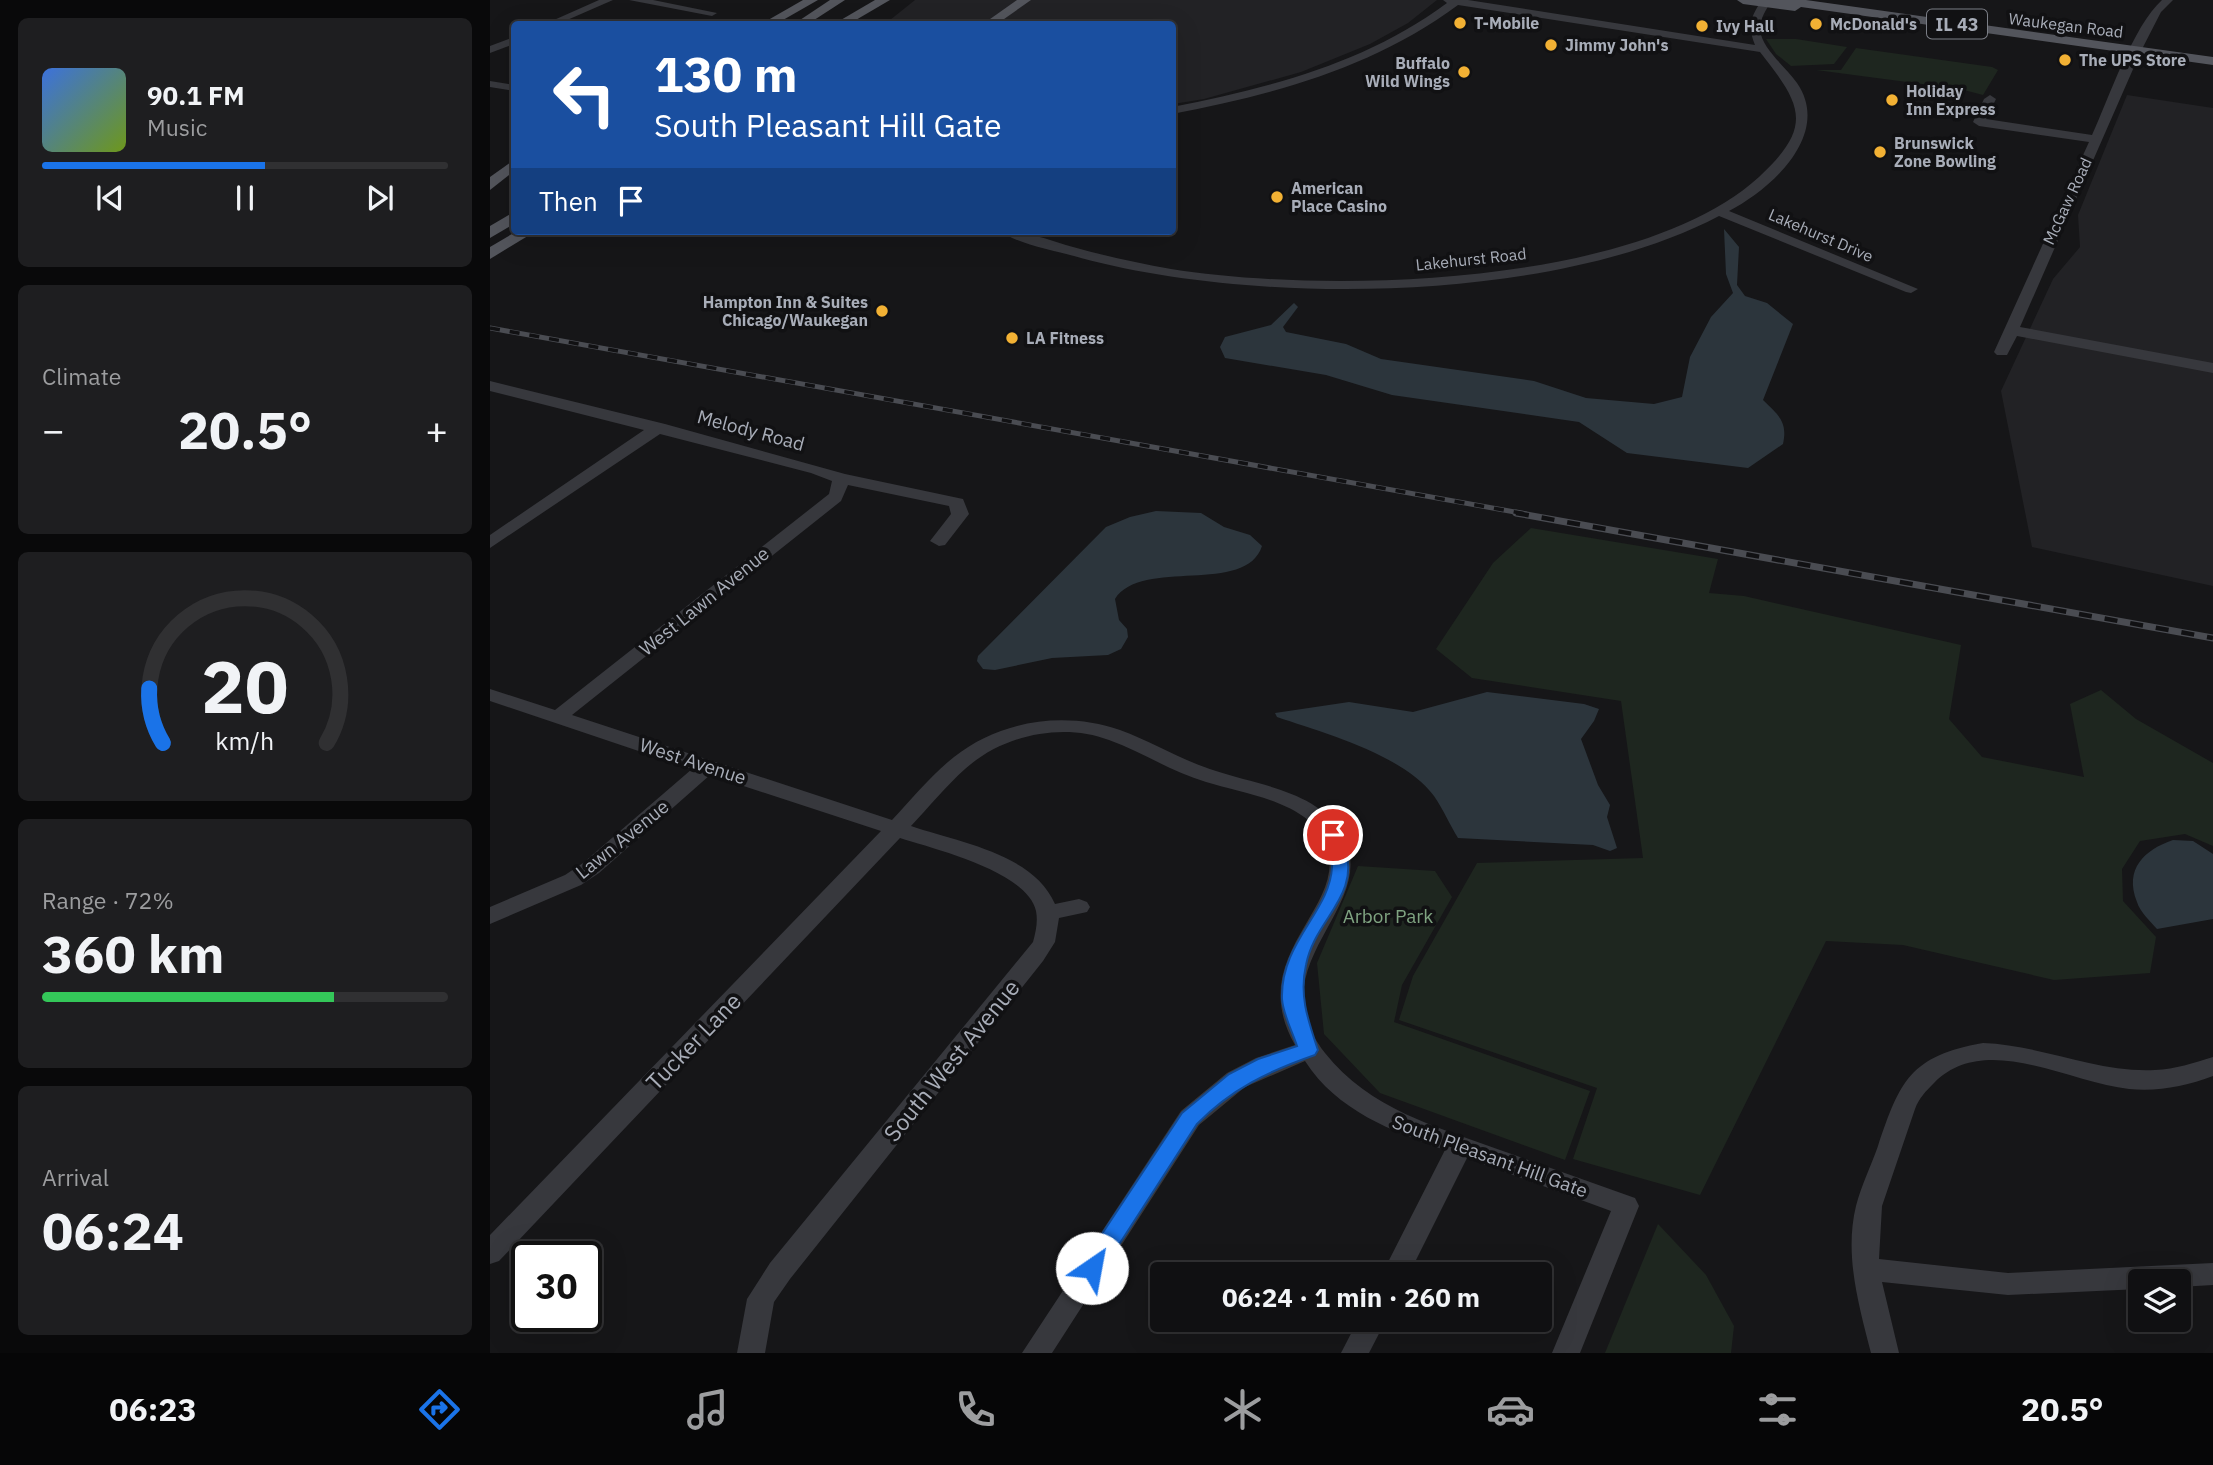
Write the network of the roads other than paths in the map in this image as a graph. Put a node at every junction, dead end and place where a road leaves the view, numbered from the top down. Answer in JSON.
{"nodes":[{"id":1,"x":608,"y":0,"type":"edge"},
{"id":2,"x":634,"y":0,"type":"edge"},
{"id":3,"x":813,"y":0,"type":"edge"},
{"id":4,"x":839,"y":0,"type":"edge"},
{"id":5,"x":860,"y":0,"type":"edge"},
{"id":6,"x":886,"y":0,"type":"edge"},
{"id":7,"x":1025,"y":0,"type":"edge"},
{"id":8,"x":1454,"y":0,"type":"edge"},
{"id":9,"x":1743,"y":0,"type":"edge"},
{"id":10,"x":1780,"y":0,"type":"edge"},
{"id":11,"x":2168,"y":0,"type":"edge"},
{"id":12,"x":1765,"y":1,"type":"edge"},
{"id":13,"x":712,"y":13,"type":"dead end"},
{"id":14,"x":557,"y":21,"type":"edge"},
{"id":15,"x":773,"y":21,"type":"edge"},
{"id":16,"x":782,"y":21,"type":"edge"},
{"id":17,"x":804,"y":21,"type":"edge"},
{"id":18,"x":826,"y":21,"type":"edge"},
{"id":19,"x":846,"y":21,"type":"edge"},
{"id":20,"x":862,"y":21,"type":"edge"},
{"id":21,"x":993,"y":21,"type":"edge"},
{"id":22,"x":511,"y":41,"type":"edge"},
{"id":23,"x":1761,"y":49,"type":"junction"},
{"id":24,"x":490,"y":50,"type":"edge"},
{"id":25,"x":2135,"y":51,"type":"junction"},
{"id":26,"x":2213,"y":61,"type":"edge"},
{"id":27,"x":490,"y":76,"type":"edge"},
{"id":28,"x":511,"y":79,"type":"edge"},
{"id":29,"x":490,"y":83,"type":"edge"},
{"id":30,"x":511,"y":87,"type":"edge"},
{"id":31,"x":1990,"y":99,"type":"dead end"},
{"id":32,"x":1176,"y":110,"type":"edge"},
{"id":33,"x":2095,"y":139,"type":"junction"},
{"id":34,"x":511,"y":167,"type":"edge"},
{"id":35,"x":490,"y":186,"type":"edge"},
{"id":36,"x":511,"y":201,"type":"edge"},
{"id":37,"x":1718,"y":211,"type":"junction"},
{"id":38,"x":490,"y":215,"type":"edge"},
{"id":39,"x":511,"y":219,"type":"edge"},
{"id":40,"x":490,"y":233,"type":"edge"},
{"id":41,"x":521,"y":235,"type":"edge"},
{"id":42,"x":1020,"y":235,"type":"edge"},
{"id":43,"x":490,"y":254,"type":"edge"},
{"id":44,"x":1911,"y":289,"type":"dead end"},
{"id":45,"x":2011,"y":330,"type":"junction"},
{"id":46,"x":2002,"y":352,"type":"dead end"},
{"id":47,"x":2213,"y":368,"type":"edge"},
{"id":48,"x":490,"y":386,"type":"edge"},
{"id":49,"x":659,"y":428,"type":"junction"},
{"id":50,"x":840,"y":478,"type":"junction"},
{"id":51,"x":939,"y":541,"type":"dead end"},
{"id":52,"x":490,"y":543,"type":"edge"},
{"id":53,"x":490,"y":695,"type":"edge"},
{"id":54,"x":558,"y":717,"type":"junction"},
{"id":55,"x":708,"y":766,"type":"junction"},
{"id":56,"x":896,"y":828,"type":"junction"},
{"id":57,"x":1079,"y":907,"type":"dead end"},
{"id":58,"x":1046,"y":913,"type":"junction"},
{"id":59,"x":490,"y":916,"type":"edge"},
{"id":60,"x":1308,"y":1050,"type":"junction"},
{"id":61,"x":2213,"y":1066,"type":"edge"},
{"id":62,"x":1460,"y":1146,"type":"junction"},
{"id":63,"x":490,"y":1253,"type":"edge"},
{"id":64,"x":1401,"y":1262,"type":"edge"},
{"id":65,"x":1868,"y":1269,"type":"junction"},
{"id":66,"x":2213,"y":1275,"type":"edge"},
{"id":67,"x":1367,"y":1332,"type":"edge"},
{"id":68,"x":748,"y":1351,"type":"edge"},
{"id":69,"x":1036,"y":1353,"type":"edge"},
{"id":70,"x":1356,"y":1353,"type":"edge"},
{"id":71,"x":1566,"y":1353,"type":"edge"},
{"id":72,"x":1885,"y":1353,"type":"edge"}],
"edges":[{"from":1,"to":14,"type":"street"},
{"from":2,"to":13,"type":"street"},
{"from":3,"to":15,"type":"main road"},
{"from":3,"to":16,"type":"main road"},
{"from":4,"to":17,"type":"main road"},
{"from":5,"to":18,"type":"main road"},
{"from":6,"to":19,"type":"main road"},
{"from":6,"to":20,"type":"main road"},
{"from":7,"to":21,"type":"main road"},
{"from":8,"to":23,"type":"street"},
{"from":8,"to":32,"type":"street"},
{"from":9,"to":12,"type":"main road","name":"Waukegan Road","number":"IL 43"},
{"from":10,"to":25,"type":"main road","name":"Waukegan Road","number":"IL 43"},
{"from":11,"to":25,"type":"street","name":"McGaw Road"},
{"from":12,"to":23,"type":"street"},
{"from":12,"to":25,"type":"main road","name":"Waukegan Road","number":"IL 43"},
{"from":22,"to":24,"type":"street"},
{"from":23,"to":37,"type":"street","name":"Lakehurst Road"},
{"from":25,"to":26,"type":"main road","name":"Waukegan Road","number":"IL 43"},
{"from":25,"to":33,"type":"street","name":"McGaw Road"},
{"from":27,"to":28,"type":"street"},
{"from":29,"to":30,"type":"street"},
{"from":31,"to":33,"type":"street"},
{"from":33,"to":45,"type":"street","name":"McGaw Road"},
{"from":34,"to":35,"type":"main road"},
{"from":36,"to":38,"type":"main road"},
{"from":37,"to":42,"type":"street","name":"Lakehurst Road"},
{"from":37,"to":44,"type":"street","name":"Lakehurst Drive"},
{"from":39,"to":40,"type":"main road"},
{"from":41,"to":43,"type":"main road"},
{"from":45,"to":46,"type":"street","name":"McGaw Road"},
{"from":45,"to":47,"type":"street"},
{"from":48,"to":49,"type":"street","name":"Melody Road"},
{"from":49,"to":50,"type":"street","name":"Melody Road"},
{"from":49,"to":52,"type":"street"},
{"from":50,"to":51,"type":"street","name":"Melody Road"},
{"from":50,"to":54,"type":"street","name":"West Lawn Avenue"},
{"from":53,"to":54,"type":"street","name":"West Avenue"},
{"from":54,"to":55,"type":"street","name":"West Avenue"},
{"from":55,"to":56,"type":"street","name":"West Avenue"},
{"from":55,"to":59,"type":"street","name":"Lawn Avenue"},
{"from":56,"to":58,"type":"street"},
{"from":56,"to":60,"type":"street","name":"South Pleasant Hill Gate"},
{"from":56,"to":63,"type":"street","name":"Tucker Lane"},
{"from":57,"to":58,"type":"street"},
{"from":58,"to":68,"type":"street","name":"South West Avenue"},
{"from":60,"to":62,"type":"street","name":"South Pleasant Hill Gate"},
{"from":60,"to":69,"type":"street"},
{"from":61,"to":65,"type":"street"},
{"from":62,"to":64,"type":"street"},
{"from":62,"to":71,"type":"street","name":"South Pleasant Hill Gate"},
{"from":65,"to":66,"type":"street"},
{"from":65,"to":72,"type":"street"},
{"from":67,"to":70,"type":"street"}]}
